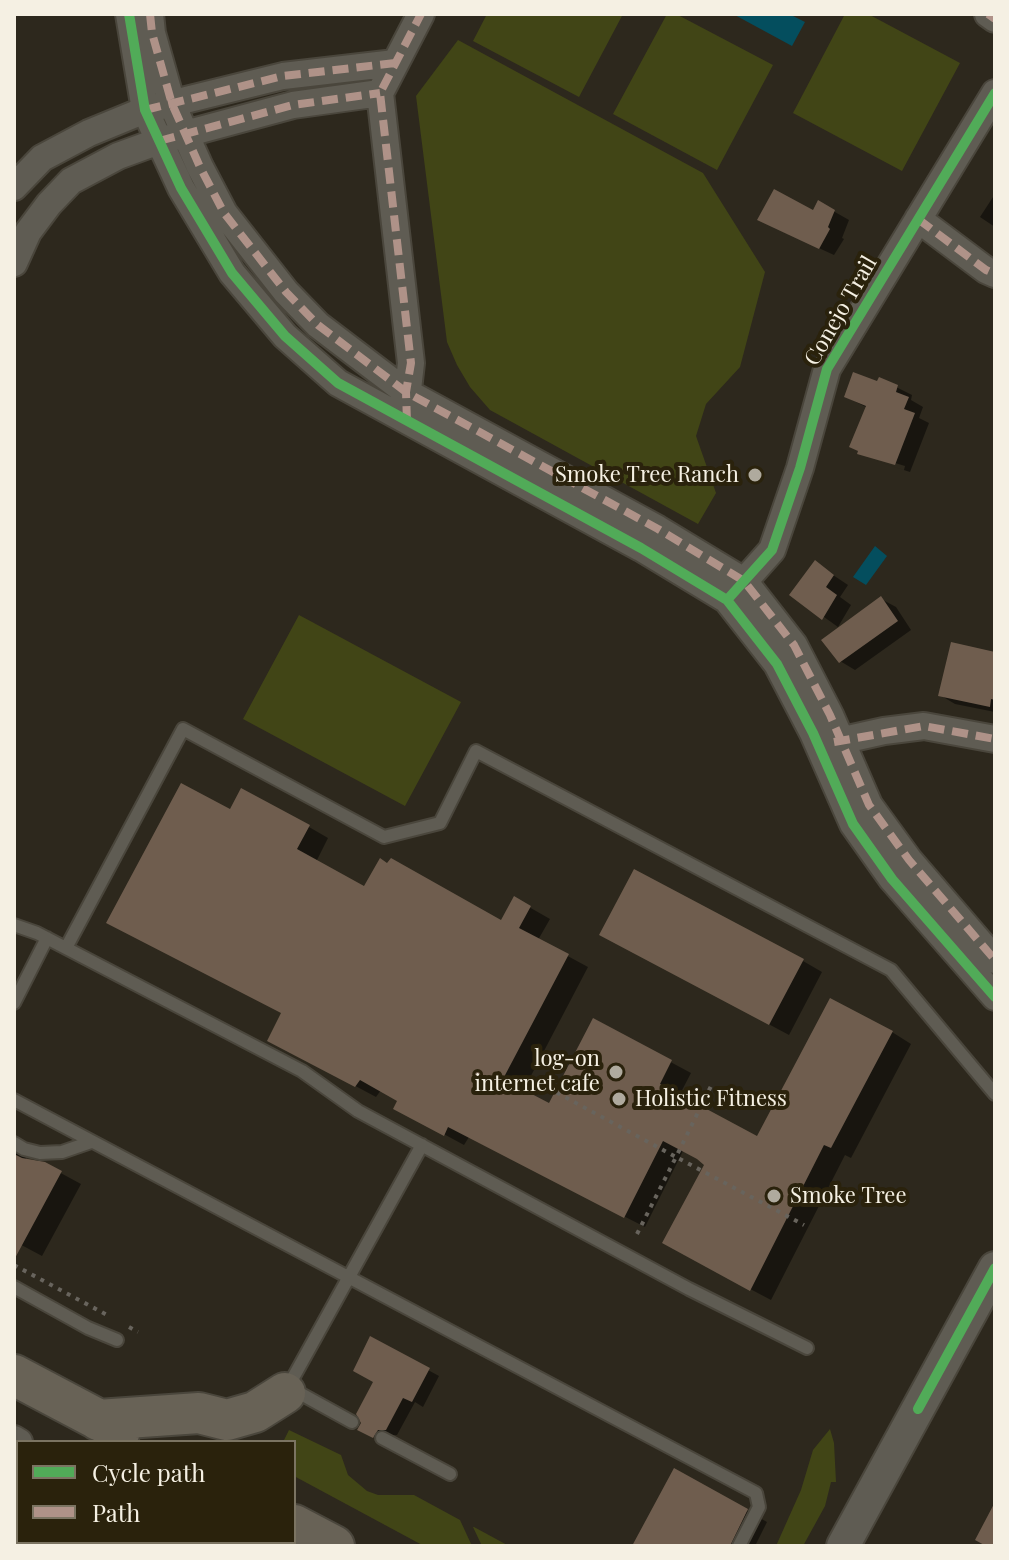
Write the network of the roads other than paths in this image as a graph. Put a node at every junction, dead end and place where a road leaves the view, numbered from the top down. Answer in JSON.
{"nodes":[{"id":1,"x":129,"y":14,"type":"edge"},
{"id":2,"x":150,"y":14,"type":"edge"},
{"id":3,"x":421,"y":14,"type":"edge"},
{"id":4,"x":988,"y":14,"type":"edge"},
{"id":5,"x":995,"y":19,"type":"edge"},
{"id":6,"x":395,"y":63,"type":"junction"},
{"id":7,"x":380,"y":93,"type":"junction"},
{"id":8,"x":995,"y":93,"type":"edge"},
{"id":9,"x":172,"y":104,"type":"junction"},
{"id":10,"x":145,"y":110,"type":"junction"},
{"id":11,"x":185,"y":133,"type":"junction"},
{"id":12,"x":159,"y":141,"type":"junction"},
{"id":13,"x":14,"y":187,"type":"edge"},
{"id":14,"x":918,"y":219,"type":"junction"},
{"id":15,"x":14,"y":263,"type":"edge"},
{"id":16,"x":995,"y":274,"type":"edge"},
{"id":17,"x":406,"y":392,"type":"junction"},
{"id":18,"x":407,"y":422,"type":"junction"},
{"id":19,"x":736,"y":591,"type":"junction"},
{"id":20,"x":995,"y":739,"type":"edge"},
{"id":21,"x":829,"y":743,"type":"junction"},
{"id":22,"x":14,"y":925,"type":"edge"},
{"id":23,"x":47,"y":938,"type":"junction"},
{"id":24,"x":66,"y":948,"type":"junction"},
{"id":25,"x":988,"y":965,"type":"edge"},
{"id":26,"x":995,"y":997,"type":"edge"},
{"id":27,"x":14,"y":1003,"type":"edge"},
{"id":28,"x":995,"y":1094,"type":"edge"},
{"id":29,"x":14,"y":1100,"type":"edge"},
{"id":30,"x":91,"y":1142,"type":"junction"},
{"id":31,"x":14,"y":1143,"type":"edge"},
{"id":32,"x":422,"y":1145,"type":"junction"},
{"id":33,"x":995,"y":1268,"type":"edge"},
{"id":34,"x":348,"y":1278,"type":"junction"},
{"id":35,"x":14,"y":1287,"type":"edge"},
{"id":36,"x":117,"y":1340,"type":"dead end"},
{"id":37,"x":807,"y":1348,"type":"dead end"},
{"id":38,"x":14,"y":1375,"type":"edge"},
{"id":39,"x":286,"y":1390,"type":"junction"},
{"id":40,"x":98,"y":1420,"type":"junction"},
{"id":41,"x":352,"y":1422,"type":"dead end"},
{"id":42,"x":382,"y":1438,"type":"dead end"},
{"id":43,"x":136,"y":1440,"type":"edge"},
{"id":44,"x":450,"y":1474,"type":"dead end"},
{"id":45,"x":296,"y":1526,"type":"edge"},
{"id":46,"x":334,"y":1546,"type":"edge"},
{"id":47,"x":739,"y":1546,"type":"edge"},
{"id":48,"x":843,"y":1546,"type":"edge"}],
"edges":[{"from":1,"to":10,"type":"street"},
{"from":2,"to":9,"type":"street"},
{"from":3,"to":6,"type":"street"},
{"from":4,"to":5,"type":"street"},
{"from":6,"to":7,"type":"street"},
{"from":6,"to":9,"type":"street"},
{"from":7,"to":11,"type":"street"},
{"from":7,"to":17,"type":"street"},
{"from":8,"to":14,"type":"street","name":"Conejo Trail"},
{"from":9,"to":10,"type":"street"},
{"from":9,"to":11,"type":"street"},
{"from":10,"to":12,"type":"street"},
{"from":10,"to":13,"type":"street"},
{"from":11,"to":12,"type":"street"},
{"from":11,"to":17,"type":"street"},
{"from":12,"to":15,"type":"street"},
{"from":12,"to":18,"type":"street"},
{"from":14,"to":16,"type":"street"},
{"from":14,"to":19,"type":"street","name":"Conejo Trail"},
{"from":17,"to":18,"type":"street"},
{"from":17,"to":19,"type":"street"},
{"from":18,"to":19,"type":"street"},
{"from":19,"to":21,"type":"street"},
{"from":20,"to":21,"type":"street"},
{"from":21,"to":25,"type":"street"},
{"from":22,"to":23,"type":"lane"},
{"from":23,"to":24,"type":"lane"},
{"from":23,"to":27,"type":"lane"},
{"from":24,"to":28,"type":"lane"},
{"from":24,"to":32,"type":"lane"},
{"from":25,"to":26,"type":"street"},
{"from":29,"to":30,"type":"lane"},
{"from":30,"to":31,"type":"lane"},
{"from":30,"to":34,"type":"lane"},
{"from":32,"to":34,"type":"lane"},
{"from":32,"to":37,"type":"lane"},
{"from":33,"to":48,"type":"street"},
{"from":34,"to":39,"type":"lane"},
{"from":34,"to":47,"type":"lane"},
{"from":35,"to":36,"type":"lane"},
{"from":38,"to":40,"type":"main road"},
{"from":39,"to":40,"type":"main road"},
{"from":39,"to":41,"type":"lane"},
{"from":40,"to":43,"type":"main road"},
{"from":42,"to":44,"type":"lane"},
{"from":45,"to":46,"type":"main road"}]}
